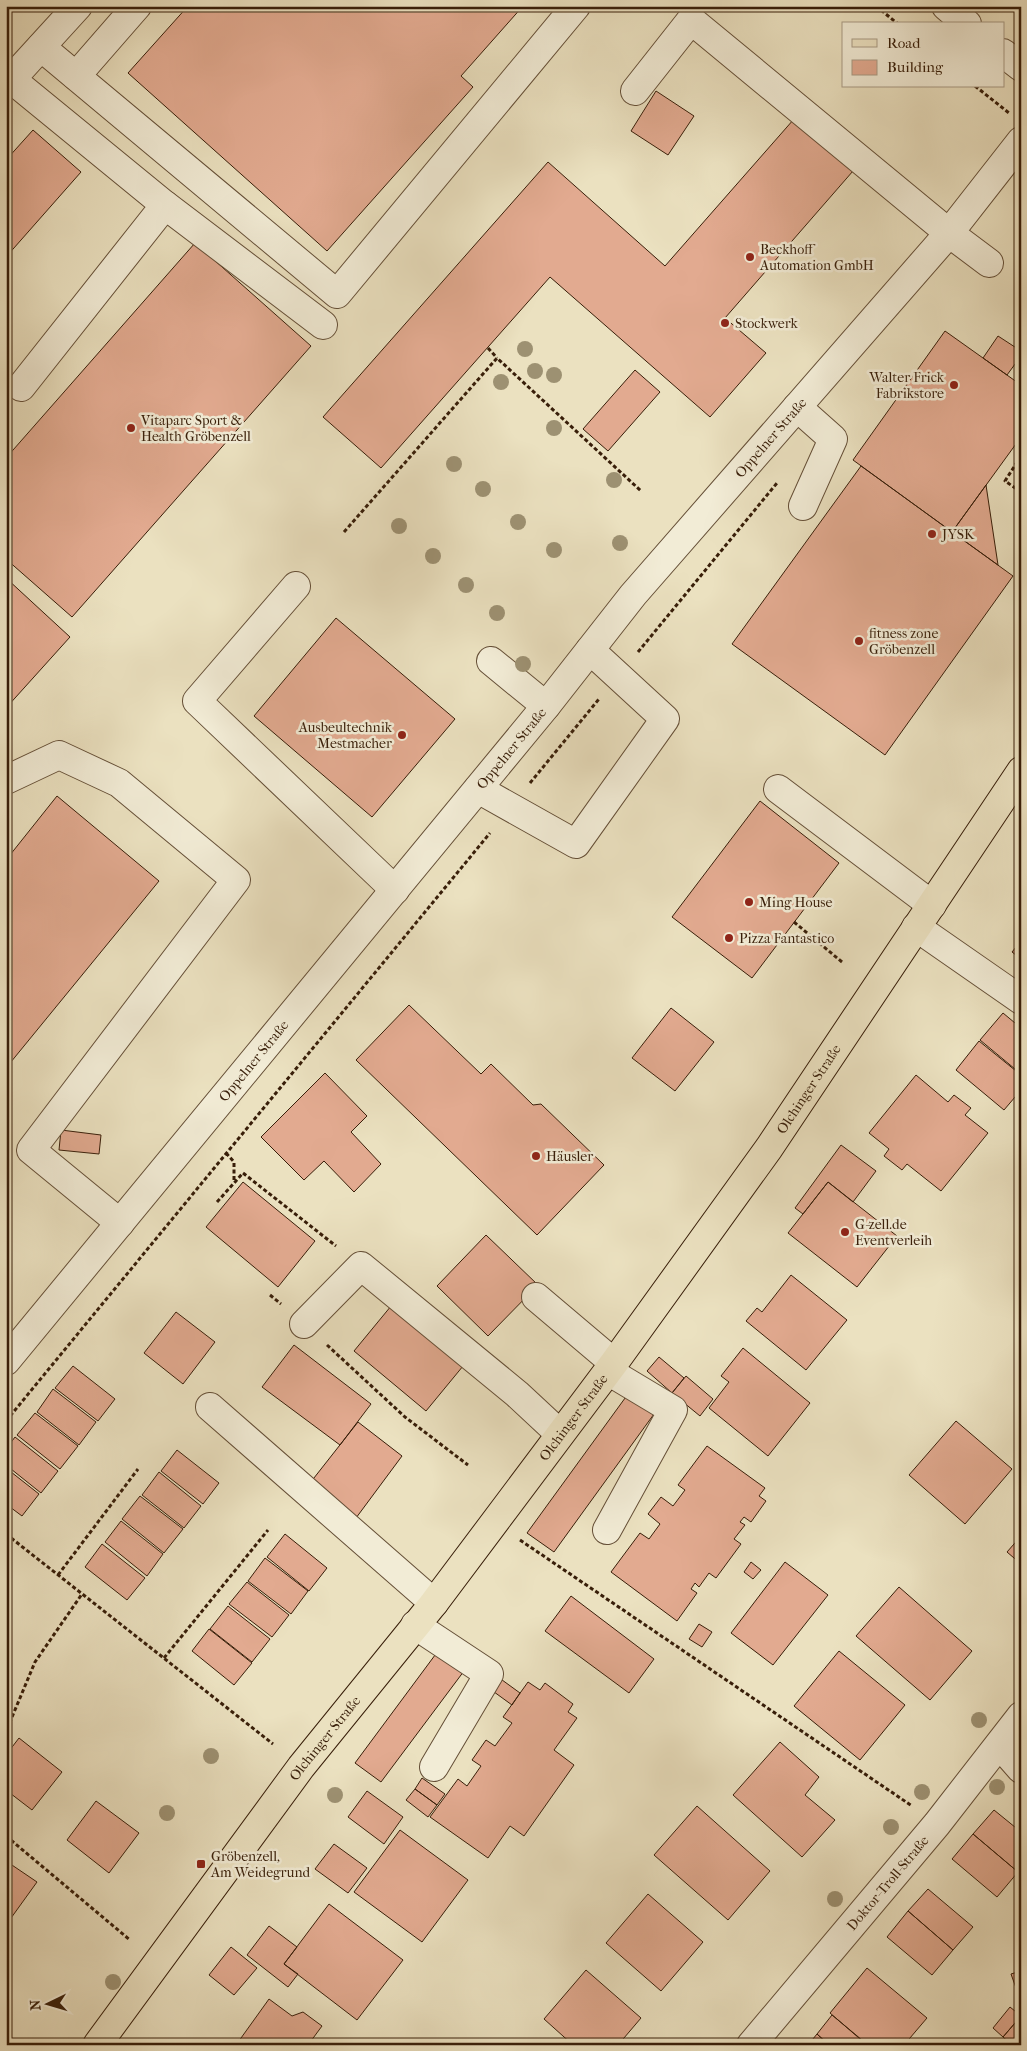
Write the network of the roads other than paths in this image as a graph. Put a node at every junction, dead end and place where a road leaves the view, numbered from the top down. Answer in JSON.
{"nodes":[{"id":1,"x":78,"y":6,"type":"edge"},
{"id":2,"x":137,"y":6,"type":"edge"},
{"id":3,"x":576,"y":6,"type":"edge"},
{"id":4,"x":41,"y":47,"type":"junction"},
{"id":5,"x":1004,"y":54,"type":"edge"},
{"id":6,"x":1021,"y":67,"type":"edge"},
{"id":7,"x":76,"y":76,"type":"junction"},
{"id":8,"x":9,"y":82,"type":"edge"},
{"id":9,"x":635,"y":91,"type":"dead end"},
{"id":10,"x":1017,"y":129,"type":"edge"},
{"id":11,"x":165,"y":205,"type":"junction"},
{"id":12,"x":949,"y":233,"type":"junction"},
{"id":13,"x":989,"y":263,"type":"dead end"},
{"id":14,"x":323,"y":325,"type":"dead end"},
{"id":15,"x":21,"y":387,"type":"dead end"},
{"id":16,"x":797,"y":407,"type":"junction"},
{"id":17,"x":803,"y":506,"type":"dead end"},
{"id":18,"x":296,"y":586,"type":"dead end"},
{"id":19,"x":590,"y":650,"type":"junction"},
{"id":20,"x":490,"y":661,"type":"dead end"},
{"id":21,"x":546,"y":706,"type":"junction"},
{"id":22,"x":1021,"y":771,"type":"edge"},
{"id":23,"x":6,"y":780,"type":"edge"},
{"id":24,"x":478,"y":789,"type":"junction"},
{"id":25,"x":778,"y":789,"type":"dead end"},
{"id":26,"x":395,"y":890,"type":"junction"},
{"id":27,"x":932,"y":905,"type":"junction"},
{"id":28,"x":916,"y":927,"type":"junction"},
{"id":29,"x":1021,"y":1000,"type":"edge"},
{"id":30,"x":120,"y":1223,"type":"junction"},
{"id":31,"x":536,"y":1297,"type":"dead end"},
{"id":32,"x":304,"y":1324,"type":"road end"},
{"id":33,"x":6,"y":1361,"type":"edge"},
{"id":34,"x":611,"y":1367,"type":"junction"},
{"id":35,"x":210,"y":1407,"type":"dead end"},
{"id":36,"x":560,"y":1434,"type":"junction"},
{"id":37,"x":607,"y":1530,"type":"dead end"},
{"id":38,"x":434,"y":1603,"type":"junction"},
{"id":39,"x":415,"y":1625,"type":"junction"},
{"id":40,"x":1021,"y":1716,"type":"edge"},
{"id":41,"x":1000,"y":1745,"type":"junction"},
{"id":42,"x":434,"y":1767,"type":"dead end"},
{"id":43,"x":1021,"y":1769,"type":"edge"},
{"id":44,"x":97,"y":2045,"type":"edge"},
{"id":45,"x":751,"y":2045,"type":"edge"}],
"edges":[{"from":1,"to":4,"type":"street"},
{"from":2,"to":7,"type":"street"},
{"from":3,"to":7,"type":"street"},
{"from":4,"to":7,"type":"street"},
{"from":4,"to":8,"type":"street"},
{"from":5,"to":6,"type":"street"},
{"from":8,"to":11,"type":"street"},
{"from":9,"to":12,"type":"street"},
{"from":10,"to":12,"type":"street","name":"Oppelner Straße"},
{"from":11,"to":14,"type":"street"},
{"from":11,"to":15,"type":"street"},
{"from":12,"to":13,"type":"street"},
{"from":12,"to":16,"type":"street","name":"Oppelner Straße"},
{"from":16,"to":17,"type":"street"},
{"from":16,"to":19,"type":"street","name":"Oppelner Straße"},
{"from":18,"to":26,"type":"street"},
{"from":19,"to":21,"type":"street","name":"Oppelner Straße"},
{"from":19,"to":24,"type":"street"},
{"from":20,"to":21,"type":"street"},
{"from":21,"to":24,"type":"street","name":"Oppelner Straße"},
{"from":22,"to":27,"type":"main road","name":"Olchinger Straße"},
{"from":23,"to":30,"type":"street"},
{"from":24,"to":26,"type":"street","name":"Oppelner Straße"},
{"from":25,"to":27,"type":"street"},
{"from":26,"to":30,"type":"street","name":"Oppelner Straße"},
{"from":27,"to":28,"type":"main road","name":"Olchinger Straße"},
{"from":28,"to":29,"type":"street"},
{"from":28,"to":34,"type":"main road","name":"Olchinger Straße"},
{"from":30,"to":33,"type":"street","name":"Oppelner Straße"},
{"from":31,"to":34,"type":"street"},
{"from":32,"to":36,"type":"street"},
{"from":34,"to":36,"type":"main road","name":"Olchinger Straße"},
{"from":34,"to":37,"type":"street"},
{"from":35,"to":38,"type":"street"},
{"from":36,"to":38,"type":"main road","name":"Olchinger Straße"},
{"from":38,"to":39,"type":"main road","name":"Olchinger Straße"},
{"from":39,"to":42,"type":"street"},
{"from":39,"to":44,"type":"main road","name":"Olchinger Straße"},
{"from":40,"to":41,"type":"street","name":"Doktor-Troll-Straße"},
{"from":41,"to":43,"type":"street"},
{"from":41,"to":45,"type":"street","name":"Doktor-Troll-Straße"}]}
